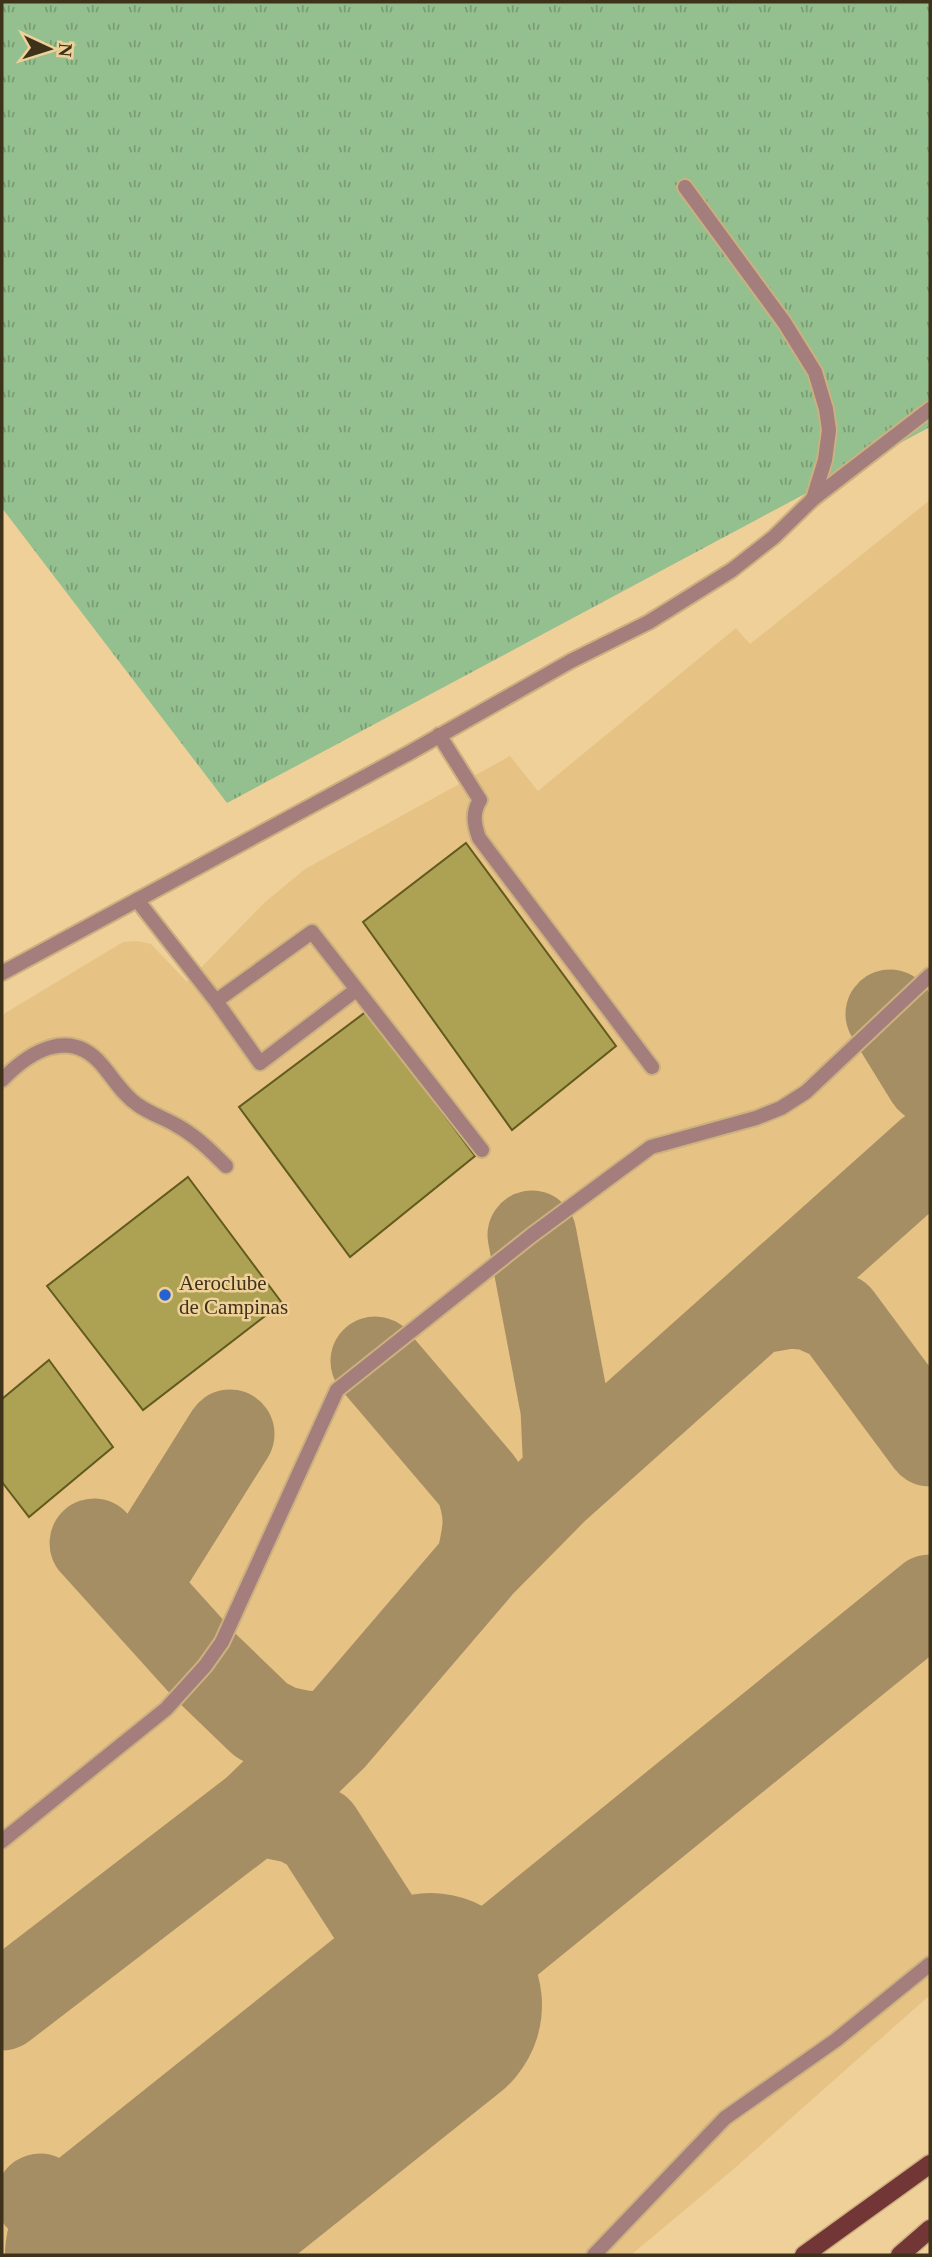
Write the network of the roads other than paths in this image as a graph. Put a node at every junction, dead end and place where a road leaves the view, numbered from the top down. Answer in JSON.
{"nodes":[{"id":1,"x":685,"y":187,"type":"dead end"},
{"id":2,"x":930,"y":409,"type":"edge"},
{"id":3,"x":813,"y":499,"type":"junction"},
{"id":4,"x":439,"y":735,"type":"junction"},
{"id":5,"x":137,"y":900,"type":"junction"},
{"id":6,"x":2,"y":973,"type":"edge"},
{"id":7,"x":930,"y":975,"type":"edge"},
{"id":8,"x":356,"y":990,"type":"junction"},
{"id":9,"x":216,"y":1001,"type":"junction"},
{"id":10,"x":652,"y":1067,"type":"dead end"},
{"id":11,"x":2,"y":1080,"type":"edge"},
{"id":12,"x":482,"y":1150,"type":"dead end"},
{"id":13,"x":226,"y":1166,"type":"dead end"},
{"id":14,"x":2,"y":1841,"type":"edge"},
{"id":15,"x":930,"y":1964,"type":"edge"},
{"id":16,"x":930,"y":2165,"type":"edge"},
{"id":17,"x":930,"y":2229,"type":"edge"},
{"id":18,"x":594,"y":2255,"type":"edge"},
{"id":19,"x":804,"y":2255,"type":"edge"},
{"id":20,"x":901,"y":2255,"type":"edge"}],
"edges":[{"from":1,"to":3,"type":"street"},
{"from":2,"to":3,"type":"street"},
{"from":3,"to":4,"type":"street"},
{"from":4,"to":5,"type":"street"},
{"from":4,"to":10,"type":"street"},
{"from":5,"to":6,"type":"street"},
{"from":5,"to":9,"type":"street"},
{"from":7,"to":14,"type":"street"},
{"from":8,"to":9,"type":"street"},
{"from":8,"to":9,"type":"street"},
{"from":8,"to":12,"type":"street"},
{"from":11,"to":13,"type":"street"},
{"from":15,"to":18,"type":"street"},
{"from":16,"to":19,"type":"main road"},
{"from":17,"to":20,"type":"main road"}]}
